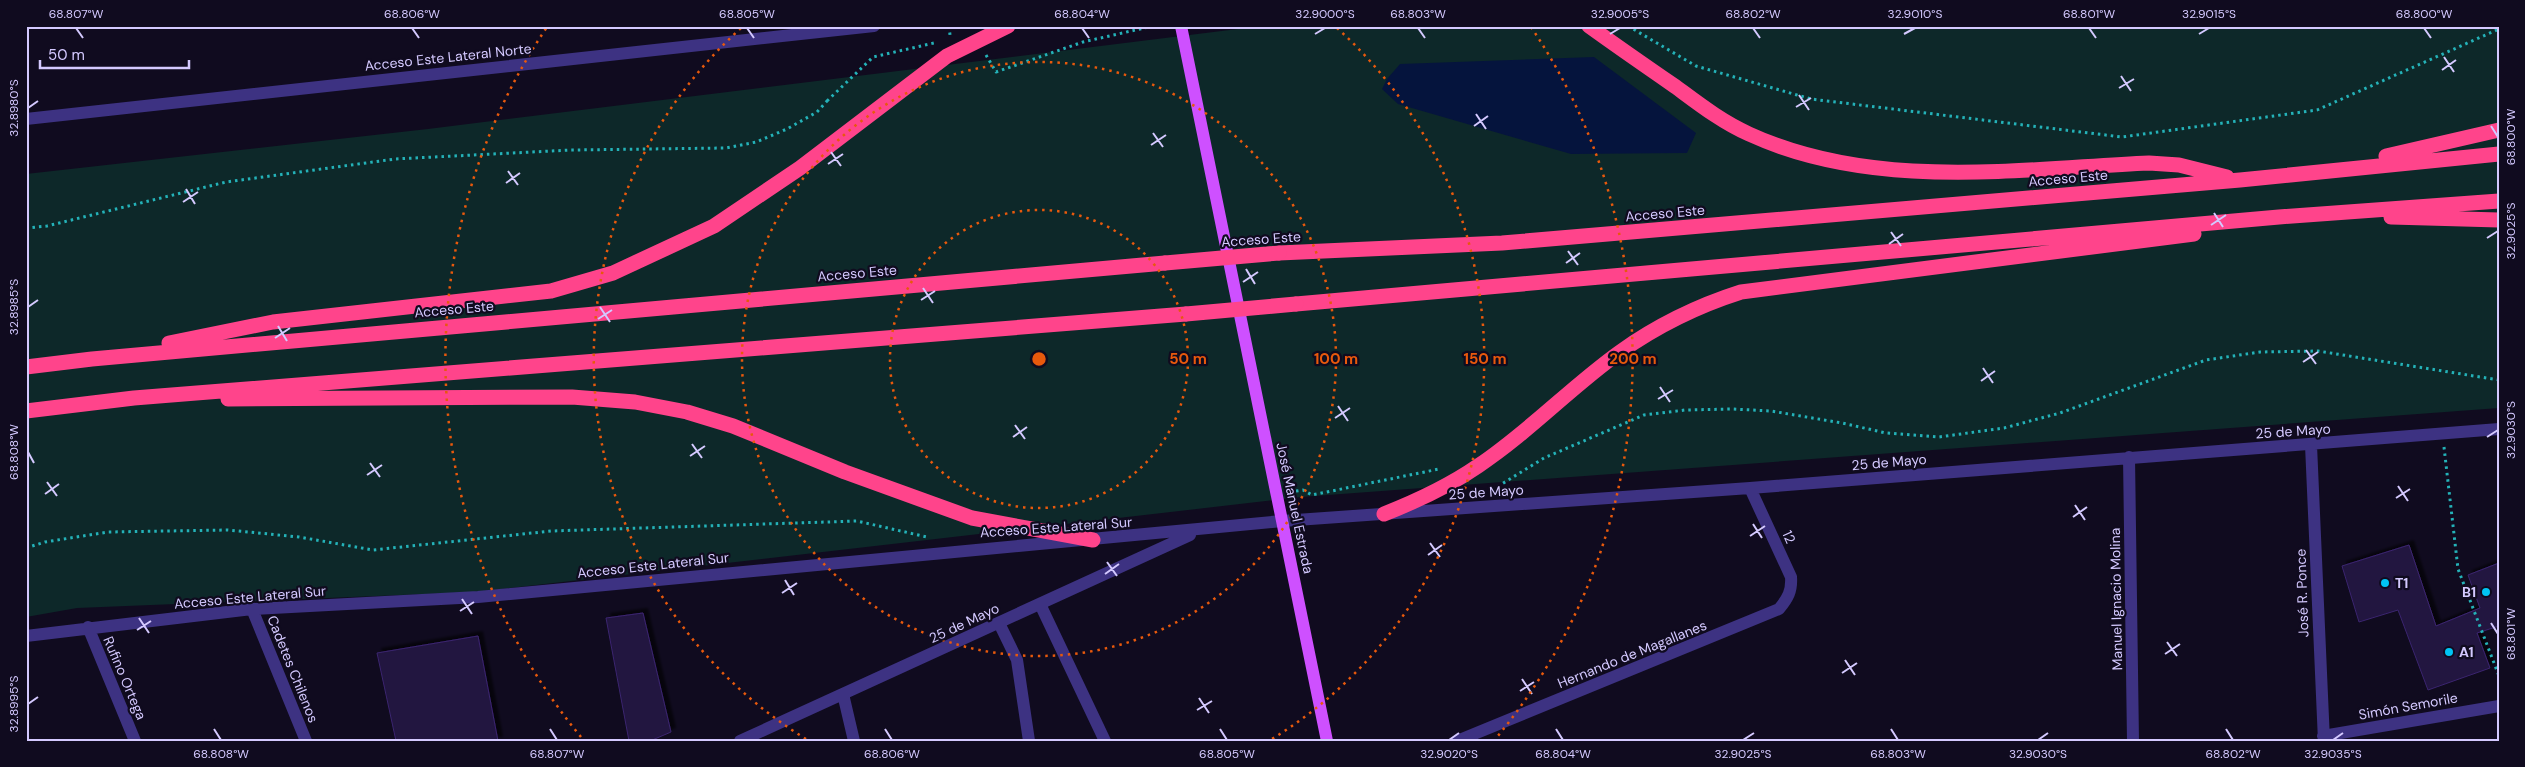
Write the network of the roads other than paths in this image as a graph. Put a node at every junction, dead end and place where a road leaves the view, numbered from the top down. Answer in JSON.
{"nodes":[{"id":1,"x":874,"y":26,"type":"edge"},
{"id":2,"x":1008,"y":26,"type":"edge"},
{"id":3,"x":1181,"y":26,"type":"edge"},
{"id":4,"x":1589,"y":26,"type":"edge"},
{"id":5,"x":26,"y":119,"type":"edge"},
{"id":6,"x":2499,"y":130,"type":"edge"},
{"id":7,"x":2499,"y":154,"type":"edge"},
{"id":8,"x":2331,"y":169,"type":"junction"},
{"id":9,"x":2240,"y":180,"type":"junction"},
{"id":10,"x":2499,"y":201,"type":"edge"},
{"id":11,"x":2325,"y":214,"type":"junction"},
{"id":12,"x":2279,"y":218,"type":"junction"},
{"id":13,"x":2499,"y":220,"type":"edge"},
{"id":14,"x":92,"y":359,"type":"junction"},
{"id":15,"x":26,"y":367,"type":"edge"},
{"id":16,"x":134,"y":398,"type":"junction"},
{"id":17,"x":28,"y":411,"type":"edge"},
{"id":18,"x":2499,"y":428,"type":"edge"},
{"id":19,"x":2311,"y":445,"type":"junction"},
{"id":20,"x":2129,"y":457,"type":"junction"},
{"id":21,"x":1750,"y":488,"type":"junction"},
{"id":22,"x":1384,"y":514,"type":"junction"},
{"id":23,"x":1282,"y":521,"type":"junction"},
{"id":24,"x":1199,"y":530,"type":"junction"},
{"id":25,"x":1093,"y":540,"type":"junction"},
{"id":26,"x":1787,"y":600,"type":"joint"},
{"id":27,"x":1040,"y":604,"type":"junction"},
{"id":28,"x":252,"y":610,"type":"junction"},
{"id":29,"x":999,"y":623,"type":"junction"},
{"id":30,"x":88,"y":627,"type":"junction"},
{"id":31,"x":26,"y":636,"type":"edge"},
{"id":32,"x":843,"y":694,"type":"junction"},
{"id":33,"x":2499,"y":706,"type":"edge"},
{"id":34,"x":2323,"y":738,"type":"edge"},
{"id":35,"x":135,"y":741,"type":"edge"},
{"id":36,"x":306,"y":741,"type":"edge"},
{"id":37,"x":740,"y":741,"type":"edge"},
{"id":38,"x":854,"y":741,"type":"edge"},
{"id":39,"x":1029,"y":741,"type":"edge"},
{"id":40,"x":1105,"y":741,"type":"edge"},
{"id":41,"x":1327,"y":741,"type":"edge"},
{"id":42,"x":1457,"y":741,"type":"edge"},
{"id":43,"x":2133,"y":741,"type":"edge"}],
"edges":[{"from":1,"to":5,"type":"street","name":"Acceso Este Lateral Norte"},
{"from":2,"to":14,"type":"highway"},
{"from":3,"to":23,"type":"main road","name":"José Manuel Estrada"},
{"from":4,"to":9,"type":"highway"},
{"from":6,"to":8,"type":"highway"},
{"from":7,"to":8,"type":"highway","name":"Acceso Este"},
{"from":8,"to":9,"type":"highway","name":"Acceso Este"},
{"from":9,"to":14,"type":"highway","name":"Acceso Este","bridge":true},
{"from":10,"to":11,"type":"highway"},
{"from":11,"to":12,"type":"highway"},
{"from":11,"to":13,"type":"highway"},
{"from":12,"to":16,"type":"highway","bridge":true},
{"from":12,"to":22,"type":"highway"},
{"from":14,"to":15,"type":"highway","name":"Acceso Este"},
{"from":16,"to":17,"type":"highway"},
{"from":16,"to":25,"type":"highway"},
{"from":18,"to":19,"type":"street","name":"25 de Mayo"},
{"from":19,"to":20,"type":"street","name":"25 de Mayo"},
{"from":19,"to":34,"type":"street","name":"José R. Ponce"},
{"from":20,"to":21,"type":"street","name":"25 de Mayo"},
{"from":20,"to":43,"type":"street","name":"Manuel Ignacio Molina"},
{"from":21,"to":22,"type":"street","name":"25 de Mayo"},
{"from":21,"to":26,"type":"street","name":"12"},
{"from":22,"to":23,"type":"street","name":"25 de Mayo"},
{"from":23,"to":24,"type":"street","name":"Acceso Este Lateral Sur"},
{"from":23,"to":41,"type":"main road","name":"José Manuel Estrada"},
{"from":24,"to":25,"type":"street","name":"Acceso Este Lateral Sur"},
{"from":24,"to":27,"type":"street","name":"25 de Mayo"},
{"from":25,"to":28,"type":"street","name":"Acceso Este Lateral Sur"},
{"from":26,"to":42,"type":"street","name":"Hernando de Magallanes"},
{"from":27,"to":29,"type":"street","name":"25 de Mayo"},
{"from":27,"to":40,"type":"street"},
{"from":28,"to":30,"type":"street","name":"Acceso Este Lateral Sur"},
{"from":28,"to":36,"type":"street","name":"Cadetes Chilenos"},
{"from":29,"to":32,"type":"street","name":"25 de Mayo"},
{"from":29,"to":39,"type":"street"},
{"from":30,"to":31,"type":"street","name":"Acceso Este Lateral Sur"},
{"from":30,"to":35,"type":"street","name":"Rufino Ortega"},
{"from":32,"to":37,"type":"street","name":"25 de Mayo"},
{"from":32,"to":38,"type":"street"},
{"from":33,"to":34,"type":"street","name":"Simón Semorile"}]}
